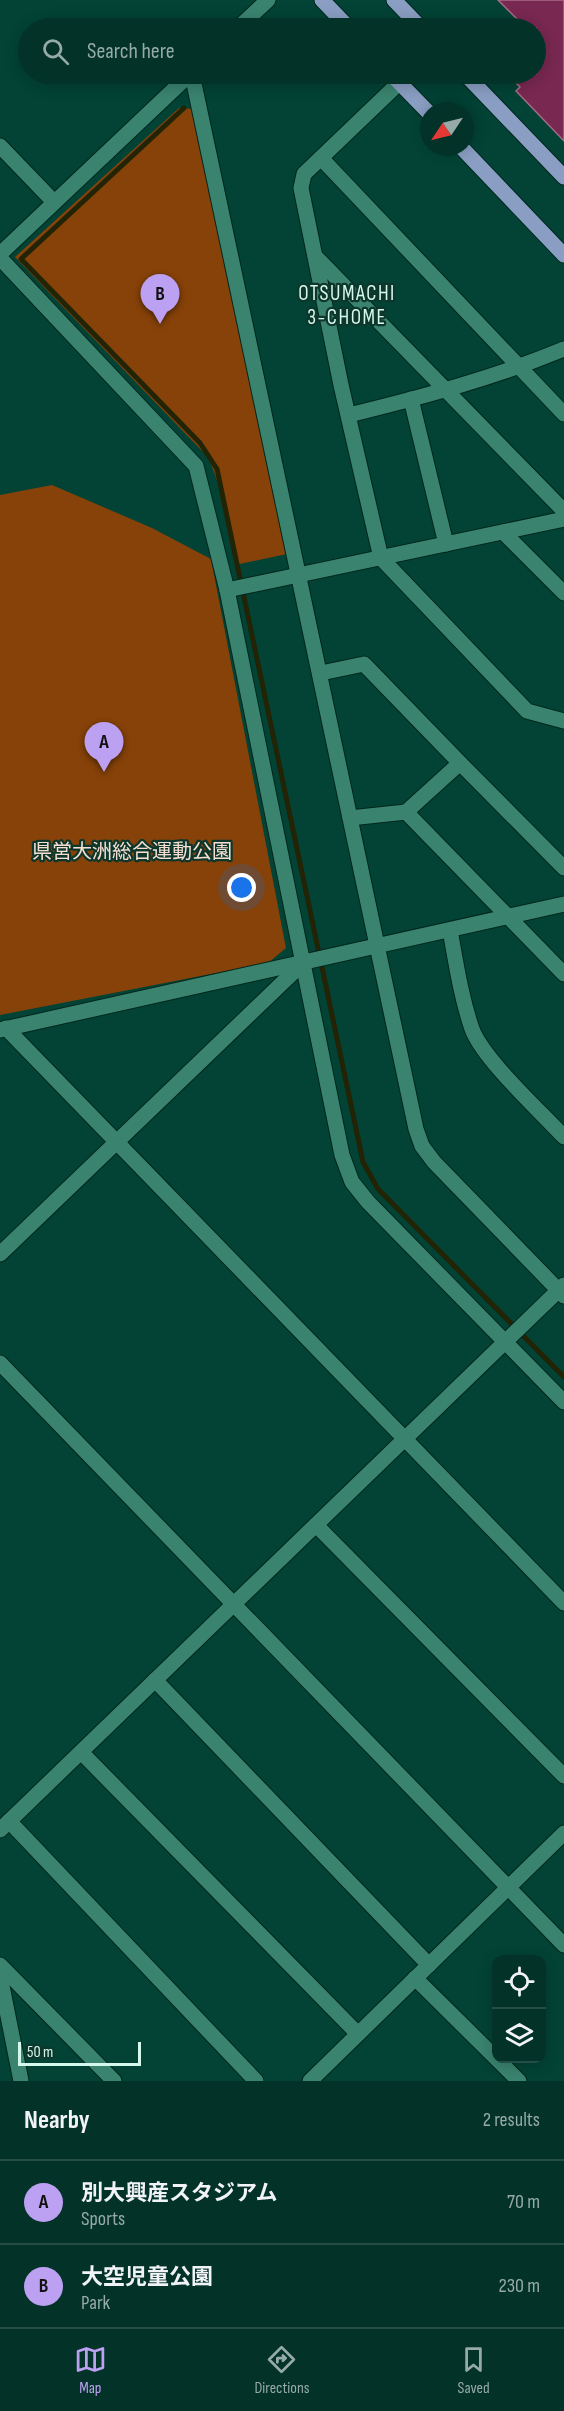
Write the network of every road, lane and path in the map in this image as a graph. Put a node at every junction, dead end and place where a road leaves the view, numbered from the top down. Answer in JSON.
{"nodes":[{"id":1,"x":268,"y":0,"type":"edge"},
{"id":2,"x":322,"y":0,"type":"edge"},
{"id":3,"x":402,"y":3,"type":"edge"},
{"id":4,"x":249,"y":18,"type":"edge"},
{"id":5,"x":339,"y":18,"type":"edge"},
{"id":6,"x":413,"y":18,"type":"edge"},
{"id":7,"x":180,"y":84,"type":"edge"},
{"id":8,"x":193,"y":84,"type":"edge"},
{"id":9,"x":390,"y":84,"type":"edge"},
{"id":10,"x":402,"y":84,"type":"edge"},
{"id":11,"x":475,"y":84,"type":"edge"},
{"id":12,"x":420,"y":103,"type":"edge"},
{"id":13,"x":0,"y":146,"type":"edge"},
{"id":14,"x":470,"y":156,"type":"edge"},
{"id":15,"x":321,"y":159,"type":"junction"},
{"id":16,"x":564,"y":177,"type":"edge"},
{"id":17,"x":54,"y":202,"type":"junction"},
{"id":18,"x":0,"y":254,"type":"edge"},
{"id":19,"x":564,"y":255,"type":"edge"},
{"id":20,"x":315,"y":256,"type":"junction"},
{"id":21,"x":0,"y":258,"type":"edge"},
{"id":22,"x":564,"y":349,"type":"edge"},
{"id":23,"x":520,"y":368,"type":"junction"},
{"id":24,"x":445,"y":390,"type":"junction"},
{"id":25,"x":411,"y":399,"type":"junction"},
{"id":26,"x":564,"y":414,"type":"edge"},
{"id":27,"x":349,"y":415,"type":"junction"},
{"id":28,"x":564,"y":511,"type":"edge"},
{"id":29,"x":564,"y":519,"type":"edge"},
{"id":30,"x":504,"y":532,"type":"junction"},
{"id":31,"x":446,"y":544,"type":"junction"},
{"id":32,"x":381,"y":558,"type":"junction"},
{"id":33,"x":300,"y":575,"type":"junction"},
{"id":34,"x":226,"y":591,"type":"junction"},
{"id":35,"x":564,"y":593,"type":"edge"},
{"id":36,"x":321,"y":674,"type":"junction"},
{"id":37,"x":564,"y":721,"type":"edge"},
{"id":38,"x":459,"y":763,"type":"junction"},
{"id":39,"x":406,"y":812,"type":"junction"},
{"id":40,"x":350,"y":818,"type":"junction"},
{"id":41,"x":564,"y":868,"type":"edge"},
{"id":42,"x":564,"y":904,"type":"edge"},
{"id":43,"x":508,"y":917,"type":"junction"},
{"id":44,"x":450,"y":930,"type":"junction"},
{"id":45,"x":377,"y":947,"type":"junction"},
{"id":46,"x":308,"y":962,"type":"junction"},
{"id":47,"x":564,"y":974,"type":"edge"},
{"id":48,"x":3,"y":1029,"type":"edge"},
{"id":49,"x":564,"y":1137,"type":"edge"},
{"id":50,"x":116,"y":1142,"type":"junction"},
{"id":51,"x":0,"y":1254,"type":"edge"},
{"id":52,"x":562,"y":1290,"type":"edge"},
{"id":53,"x":509,"y":1339,"type":"junction"},
{"id":54,"x":0,"y":1362,"type":"edge"},
{"id":55,"x":564,"y":1402,"type":"edge"},
{"id":56,"x":405,"y":1439,"type":"junction"},
{"id":57,"x":316,"y":1525,"type":"junction"},
{"id":58,"x":564,"y":1603,"type":"edge"},
{"id":59,"x":233,"y":1604,"type":"junction"},
{"id":60,"x":155,"y":1680,"type":"junction"},
{"id":61,"x":81,"y":1752,"type":"junction"},
{"id":62,"x":564,"y":1776,"type":"edge"},
{"id":63,"x":5,"y":1826,"type":"edge"},
{"id":64,"x":564,"y":1833,"type":"edge"},
{"id":65,"x":508,"y":1887,"type":"junction"},
{"id":66,"x":564,"y":1945,"type":"edge"},
{"id":67,"x":0,"y":1965,"type":"edge"},
{"id":68,"x":429,"y":1965,"type":"junction"},
{"id":69,"x":0,"y":1976,"type":"edge"},
{"id":70,"x":416,"y":1978,"type":"junction"},
{"id":71,"x":358,"y":2034,"type":"junction"},
{"id":72,"x":21,"y":2081,"type":"edge"},
{"id":73,"x":114,"y":2081,"type":"edge"},
{"id":74,"x":256,"y":2081,"type":"edge"},
{"id":75,"x":310,"y":2081,"type":"edge"},
{"id":76,"x":519,"y":2081,"type":"edge"}],
"edges":[{"from":1,"to":4,"type":"street"},
{"from":2,"to":5,"type":"main road"},
{"from":3,"to":6,"type":"main road"},
{"from":7,"to":17,"type":"street"},
{"from":8,"to":33,"type":"street"},
{"from":9,"to":15,"type":"street"},
{"from":10,"to":12,"type":"main road"},
{"from":11,"to":16,"type":"main road"},
{"from":13,"to":17,"type":"street"},
{"from":14,"to":19,"type":"main road"},
{"from":15,"to":20,"type":"street"},
{"from":15,"to":23,"type":"street"},
{"from":17,"to":18,"type":"street"},
{"from":20,"to":24,"type":"street"},
{"from":20,"to":27,"type":"street"},
{"from":21,"to":34,"type":"street"},
{"from":22,"to":23,"type":"street"},
{"from":23,"to":24,"type":"street"},
{"from":23,"to":26,"type":"street"},
{"from":24,"to":25,"type":"street"},
{"from":24,"to":28,"type":"street"},
{"from":25,"to":27,"type":"street"},
{"from":25,"to":31,"type":"street"},
{"from":27,"to":32,"type":"street"},
{"from":29,"to":30,"type":"street"},
{"from":30,"to":31,"type":"street"},
{"from":30,"to":35,"type":"street"},
{"from":31,"to":32,"type":"street"},
{"from":32,"to":33,"type":"street"},
{"from":32,"to":37,"type":"street"},
{"from":33,"to":34,"type":"street"},
{"from":33,"to":36,"type":"street"},
{"from":34,"to":46,"type":"street"},
{"from":36,"to":38,"type":"street"},
{"from":36,"to":40,"type":"street"},
{"from":38,"to":39,"type":"street"},
{"from":38,"to":41,"type":"street"},
{"from":39,"to":40,"type":"street"},
{"from":39,"to":43,"type":"street"},
{"from":40,"to":45,"type":"street"},
{"from":42,"to":43,"type":"street"},
{"from":43,"to":44,"type":"street"},
{"from":43,"to":47,"type":"street"},
{"from":44,"to":45,"type":"street"},
{"from":44,"to":49,"type":"street"},
{"from":45,"to":46,"type":"street"},
{"from":45,"to":52,"type":"street"},
{"from":46,"to":48,"type":"street"},
{"from":46,"to":50,"type":"street"},
{"from":46,"to":53,"type":"street"},
{"from":48,"to":50,"type":"street"},
{"from":50,"to":51,"type":"street"},
{"from":50,"to":56,"type":"street"},
{"from":52,"to":53,"type":"street"},
{"from":53,"to":55,"type":"street"},
{"from":53,"to":56,"type":"street"},
{"from":54,"to":59,"type":"street"},
{"from":56,"to":57,"type":"street"},
{"from":56,"to":58,"type":"street"},
{"from":57,"to":59,"type":"street"},
{"from":57,"to":62,"type":"street"},
{"from":59,"to":60,"type":"street"},
{"from":59,"to":65,"type":"street"},
{"from":60,"to":61,"type":"street"},
{"from":60,"to":68,"type":"street"},
{"from":61,"to":63,"type":"street"},
{"from":61,"to":71,"type":"street"},
{"from":63,"to":74,"type":"street"},
{"from":64,"to":65,"type":"street"},
{"from":65,"to":66,"type":"street"},
{"from":65,"to":68,"type":"street"},
{"from":67,"to":73,"type":"street"},
{"from":68,"to":70,"type":"street"},
{"from":69,"to":72,"type":"street"},
{"from":70,"to":71,"type":"street"},
{"from":70,"to":76,"type":"street"},
{"from":71,"to":75,"type":"street"}]}
